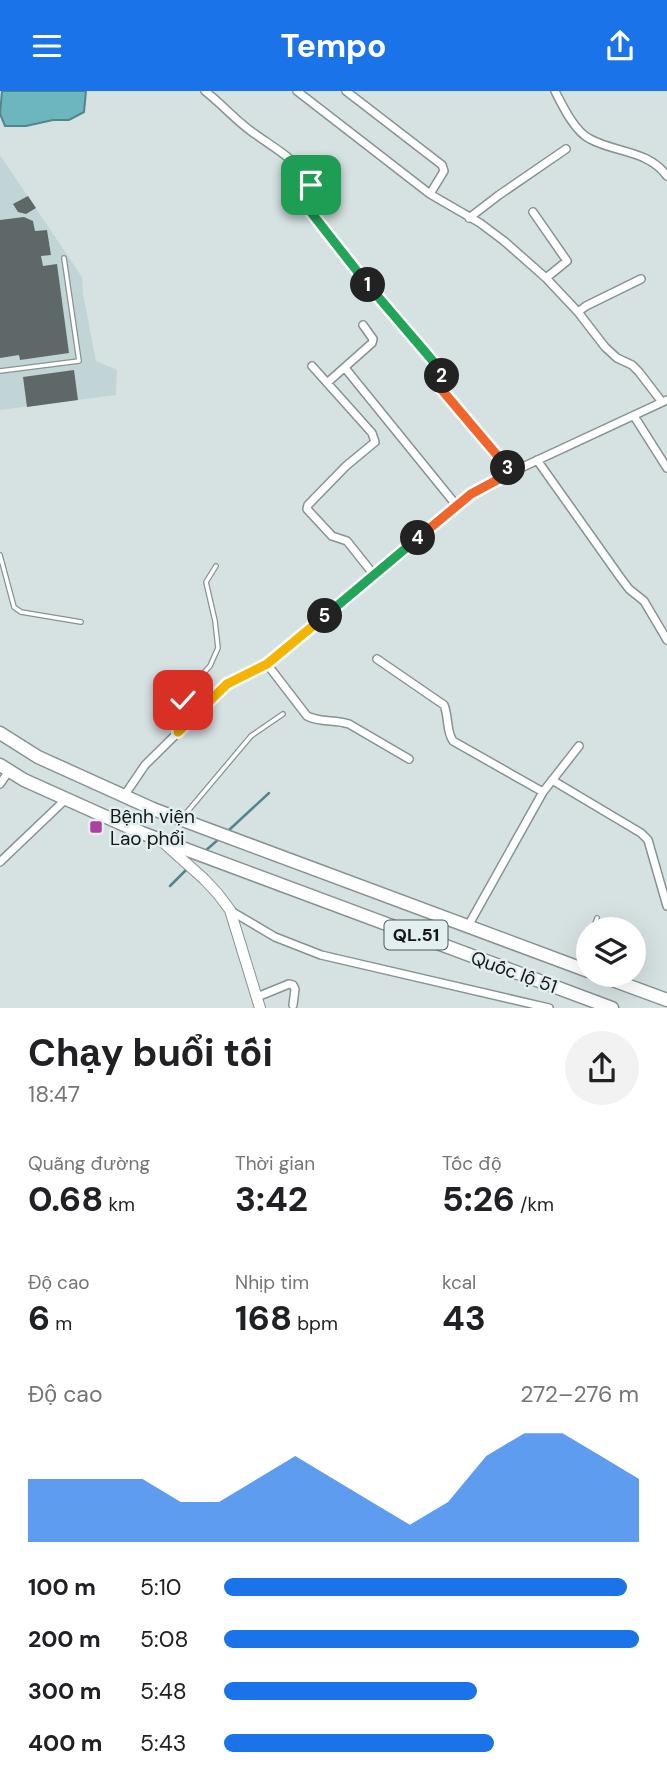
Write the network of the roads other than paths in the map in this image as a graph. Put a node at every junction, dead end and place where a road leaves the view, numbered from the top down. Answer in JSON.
{"nodes":[{"id":1,"x":205,"y":91,"type":"edge"},
{"id":2,"x":297,"y":91,"type":"edge"},
{"id":3,"x":346,"y":91,"type":"edge"},
{"id":4,"x":555,"y":91,"type":"edge"},
{"id":5,"x":566,"y":149,"type":"dead end"},
{"id":6,"x":667,"y":176,"type":"edge"},
{"id":7,"x":430,"y":194,"type":"junction"},
{"id":8,"x":533,"y":212,"type":"dead end"},
{"id":9,"x":469,"y":218,"type":"junction"},
{"id":10,"x":64,"y":258,"type":"dead end"},
{"id":11,"x":546,"y":278,"type":"junction"},
{"id":12,"x":640,"y":279,"type":"dead end"},
{"id":13,"x":578,"y":312,"type":"junction"},
{"id":14,"x":363,"y":325,"type":"dead end"},
{"id":15,"x":312,"y":366,"type":"dead end"},
{"id":16,"x":345,"y":368,"type":"junction"},
{"id":17,"x":0,"y":371,"type":"edge"},
{"id":18,"x":327,"y":383,"type":"junction"},
{"id":19,"x":665,"y":401,"type":"edge"},
{"id":20,"x":634,"y":416,"type":"junction"},
{"id":21,"x":537,"y":460,"type":"junction"},
{"id":22,"x":667,"y":468,"type":"edge"},
{"id":23,"x":512,"y":472,"type":"junction"},
{"id":24,"x":457,"y":506,"type":"junction"},
{"id":25,"x":0,"y":555,"type":"edge"},
{"id":26,"x":216,"y":566,"type":"dead end"},
{"id":27,"x":374,"y":575,"type":"junction"},
{"id":28,"x":81,"y":622,"type":"dead end"},
{"id":29,"x":667,"y":640,"type":"edge"},
{"id":30,"x":376,"y":659,"type":"dead end"},
{"id":31,"x":267,"y":664,"type":"junction"},
{"id":32,"x":283,"y":714,"type":"dead end"},
{"id":33,"x":178,"y":732,"type":"junction"},
{"id":34,"x":0,"y":733,"type":"edge"},
{"id":35,"x":579,"y":746,"type":"dead end"},
{"id":36,"x":409,"y":759,"type":"dead end"},
{"id":37,"x":5,"y":768,"type":"edge"},
{"id":38,"x":552,"y":780,"type":"junction"},
{"id":39,"x":0,"y":784,"type":"edge"},
{"id":40,"x":543,"y":792,"type":"junction"},
{"id":41,"x":124,"y":796,"type":"junction"},
{"id":42,"x":66,"y":799,"type":"junction"},
{"id":43,"x":181,"y":819,"type":"junction"},
{"id":44,"x":162,"y":841,"type":"junction"},
{"id":45,"x":0,"y":862,"type":"edge"},
{"id":46,"x":667,"y":906,"type":"edge"},
{"id":47,"x":230,"y":910,"type":"junction"},
{"id":48,"x":468,"y":926,"type":"junction"},
{"id":49,"x":576,"y":966,"type":"edge"},
{"id":50,"x":632,"y":987,"type":"edge"},
{"id":51,"x":257,"y":997,"type":"junction"},
{"id":52,"x":667,"y":1000,"type":"edge"},
{"id":53,"x":293,"y":1005,"type":"dead end"},
{"id":54,"x":260,"y":1008,"type":"edge"},
{"id":55,"x":549,"y":1008,"type":"edge"},
{"id":56,"x":612,"y":1008,"type":"edge"}],
"edges":[{"from":1,"to":23,"type":"street"},
{"from":2,"to":7,"type":"street"},
{"from":3,"to":7,"type":"street"},
{"from":4,"to":6,"type":"street"},
{"from":5,"to":9,"type":"street"},
{"from":7,"to":9,"type":"street"},
{"from":8,"to":11,"type":"street"},
{"from":9,"to":11,"type":"street"},
{"from":10,"to":17,"type":"lane"},
{"from":11,"to":13,"type":"street"},
{"from":12,"to":13,"type":"street"},
{"from":13,"to":19,"type":"street"},
{"from":14,"to":16,"type":"street"},
{"from":15,"to":18,"type":"street"},
{"from":16,"to":18,"type":"street"},
{"from":16,"to":24,"type":"street"},
{"from":18,"to":27,"type":"street"},
{"from":19,"to":20,"type":"street"},
{"from":20,"to":21,"type":"street"},
{"from":20,"to":22,"type":"street"},
{"from":21,"to":23,"type":"street"},
{"from":21,"to":29,"type":"street"},
{"from":23,"to":24,"type":"street"},
{"from":24,"to":27,"type":"street"},
{"from":25,"to":28,"type":"lane"},
{"from":26,"to":33,"type":"lane"},
{"from":27,"to":31,"type":"street"},
{"from":30,"to":40,"type":"street"},
{"from":31,"to":33,"type":"street"},
{"from":31,"to":36,"type":"street"},
{"from":32,"to":43,"type":"lane"},
{"from":33,"to":41,"type":"street"},
{"from":34,"to":41,"type":"highway","number":"QL.51"},
{"from":35,"to":38,"type":"street"},
{"from":37,"to":39,"type":"street"},
{"from":37,"to":42,"type":"highway","number":"QL.51"},
{"from":38,"to":40,"type":"street"},
{"from":38,"to":46,"type":"street"},
{"from":40,"to":48,"type":"street"},
{"from":41,"to":43,"type":"highway","number":"QL.51"},
{"from":42,"to":44,"type":"highway","number":"QL.51"},
{"from":42,"to":45,"type":"street"},
{"from":43,"to":48,"type":"highway","name":"Quốc lộ 51","number":"QL.51"},
{"from":44,"to":47,"type":"street"},
{"from":44,"to":56,"type":"highway","name":"Quốc lộ 51","number":"QL.51"},
{"from":47,"to":51,"type":"street"},
{"from":47,"to":55,"type":"street"},
{"from":48,"to":49,"type":"highway","name":"Quốc lộ 51","number":"QL.51"},
{"from":50,"to":52,"type":"highway"},
{"from":51,"to":53,"type":"street"},
{"from":51,"to":54,"type":"street"}]}
